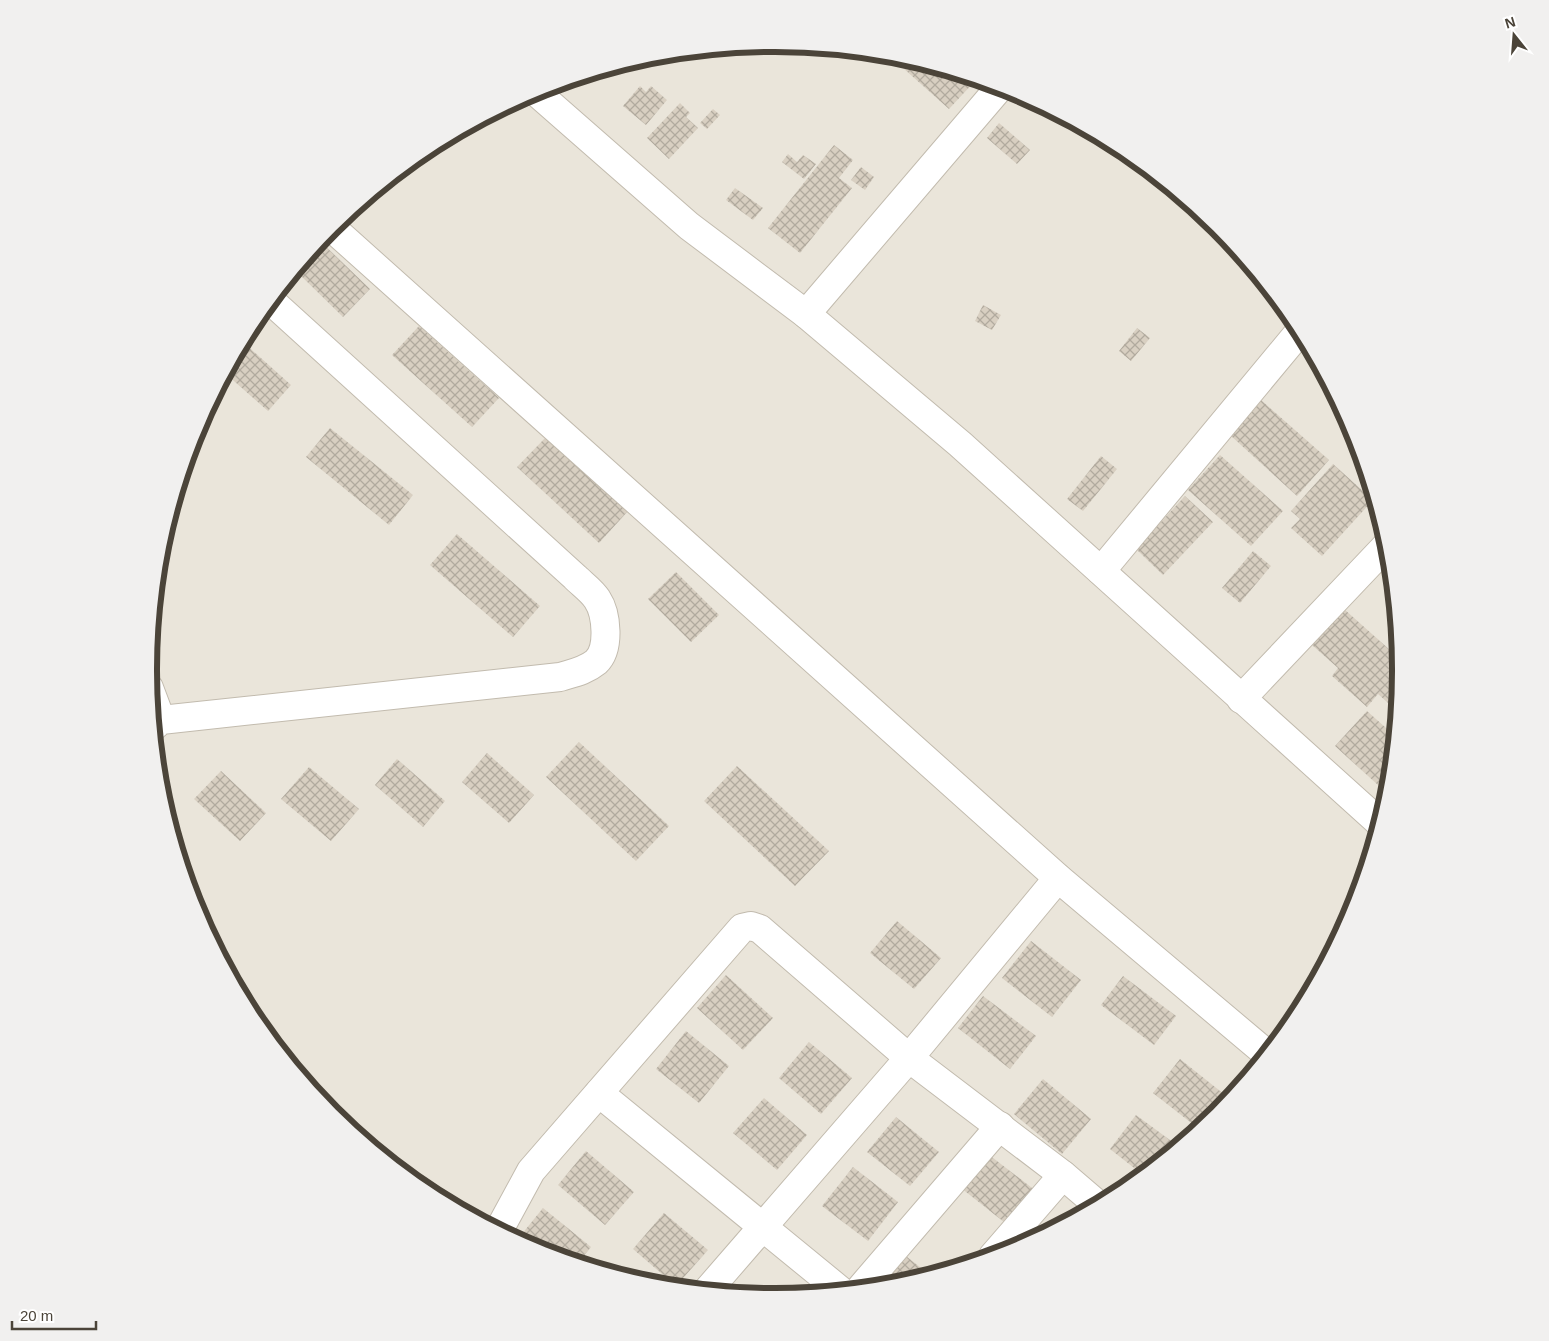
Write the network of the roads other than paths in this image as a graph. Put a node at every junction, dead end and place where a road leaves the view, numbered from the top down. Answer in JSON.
{"nodes":[{"id":1,"x":994,"y":93,"type":"edge"},
{"id":2,"x":543,"y":98,"type":"edge"},
{"id":3,"x":338,"y":234,"type":"edge"},
{"id":4,"x":276,"y":306,"type":"edge"},
{"id":5,"x":806,"y":314,"type":"junction"},
{"id":6,"x":1295,"y":338,"type":"edge"},
{"id":7,"x":1381,"y":551,"type":"edge"},
{"id":8,"x":1101,"y":571,"type":"junction"},
{"id":9,"x":1242,"y":699,"type":"junction"},
{"id":10,"x":159,"y":724,"type":"edge"},
{"id":11,"x":1374,"y":818,"type":"edge"},
{"id":12,"x":1058,"y":878,"type":"junction"},
{"id":13,"x":1262,"y":1050,"type":"edge"},
{"id":14,"x":909,"y":1058,"type":"junction"},
{"id":15,"x":599,"y":1093,"type":"junction"},
{"id":16,"x":1000,"y":1126,"type":"junction"},
{"id":17,"x":1063,"y":1175,"type":"junction"},
{"id":18,"x":1092,"y":1200,"type":"edge"},
{"id":19,"x":502,"y":1225,"type":"edge"},
{"id":20,"x":762,"y":1227,"type":"junction"},
{"id":21,"x":1003,"y":1244,"type":"edge"},
{"id":22,"x":867,"y":1281,"type":"edge"},
{"id":23,"x":712,"y":1285,"type":"edge"},
{"id":24,"x":834,"y":1285,"type":"edge"}],
"edges":[{"from":1,"to":5,"type":"street"},
{"from":2,"to":5,"type":"street"},
{"from":3,"to":12,"type":"street"},
{"from":4,"to":10,"type":"street"},
{"from":5,"to":8,"type":"street"},
{"from":6,"to":8,"type":"street"},
{"from":7,"to":9,"type":"street"},
{"from":8,"to":9,"type":"street"},
{"from":9,"to":11,"type":"street"},
{"from":12,"to":13,"type":"street"},
{"from":12,"to":14,"type":"street"},
{"from":14,"to":15,"type":"street"},
{"from":14,"to":16,"type":"street"},
{"from":14,"to":20,"type":"street"},
{"from":15,"to":19,"type":"street"},
{"from":15,"to":20,"type":"street"},
{"from":16,"to":17,"type":"street"},
{"from":16,"to":22,"type":"street"},
{"from":17,"to":18,"type":"street"},
{"from":17,"to":21,"type":"street"},
{"from":20,"to":23,"type":"street"},
{"from":20,"to":24,"type":"street"}]}
